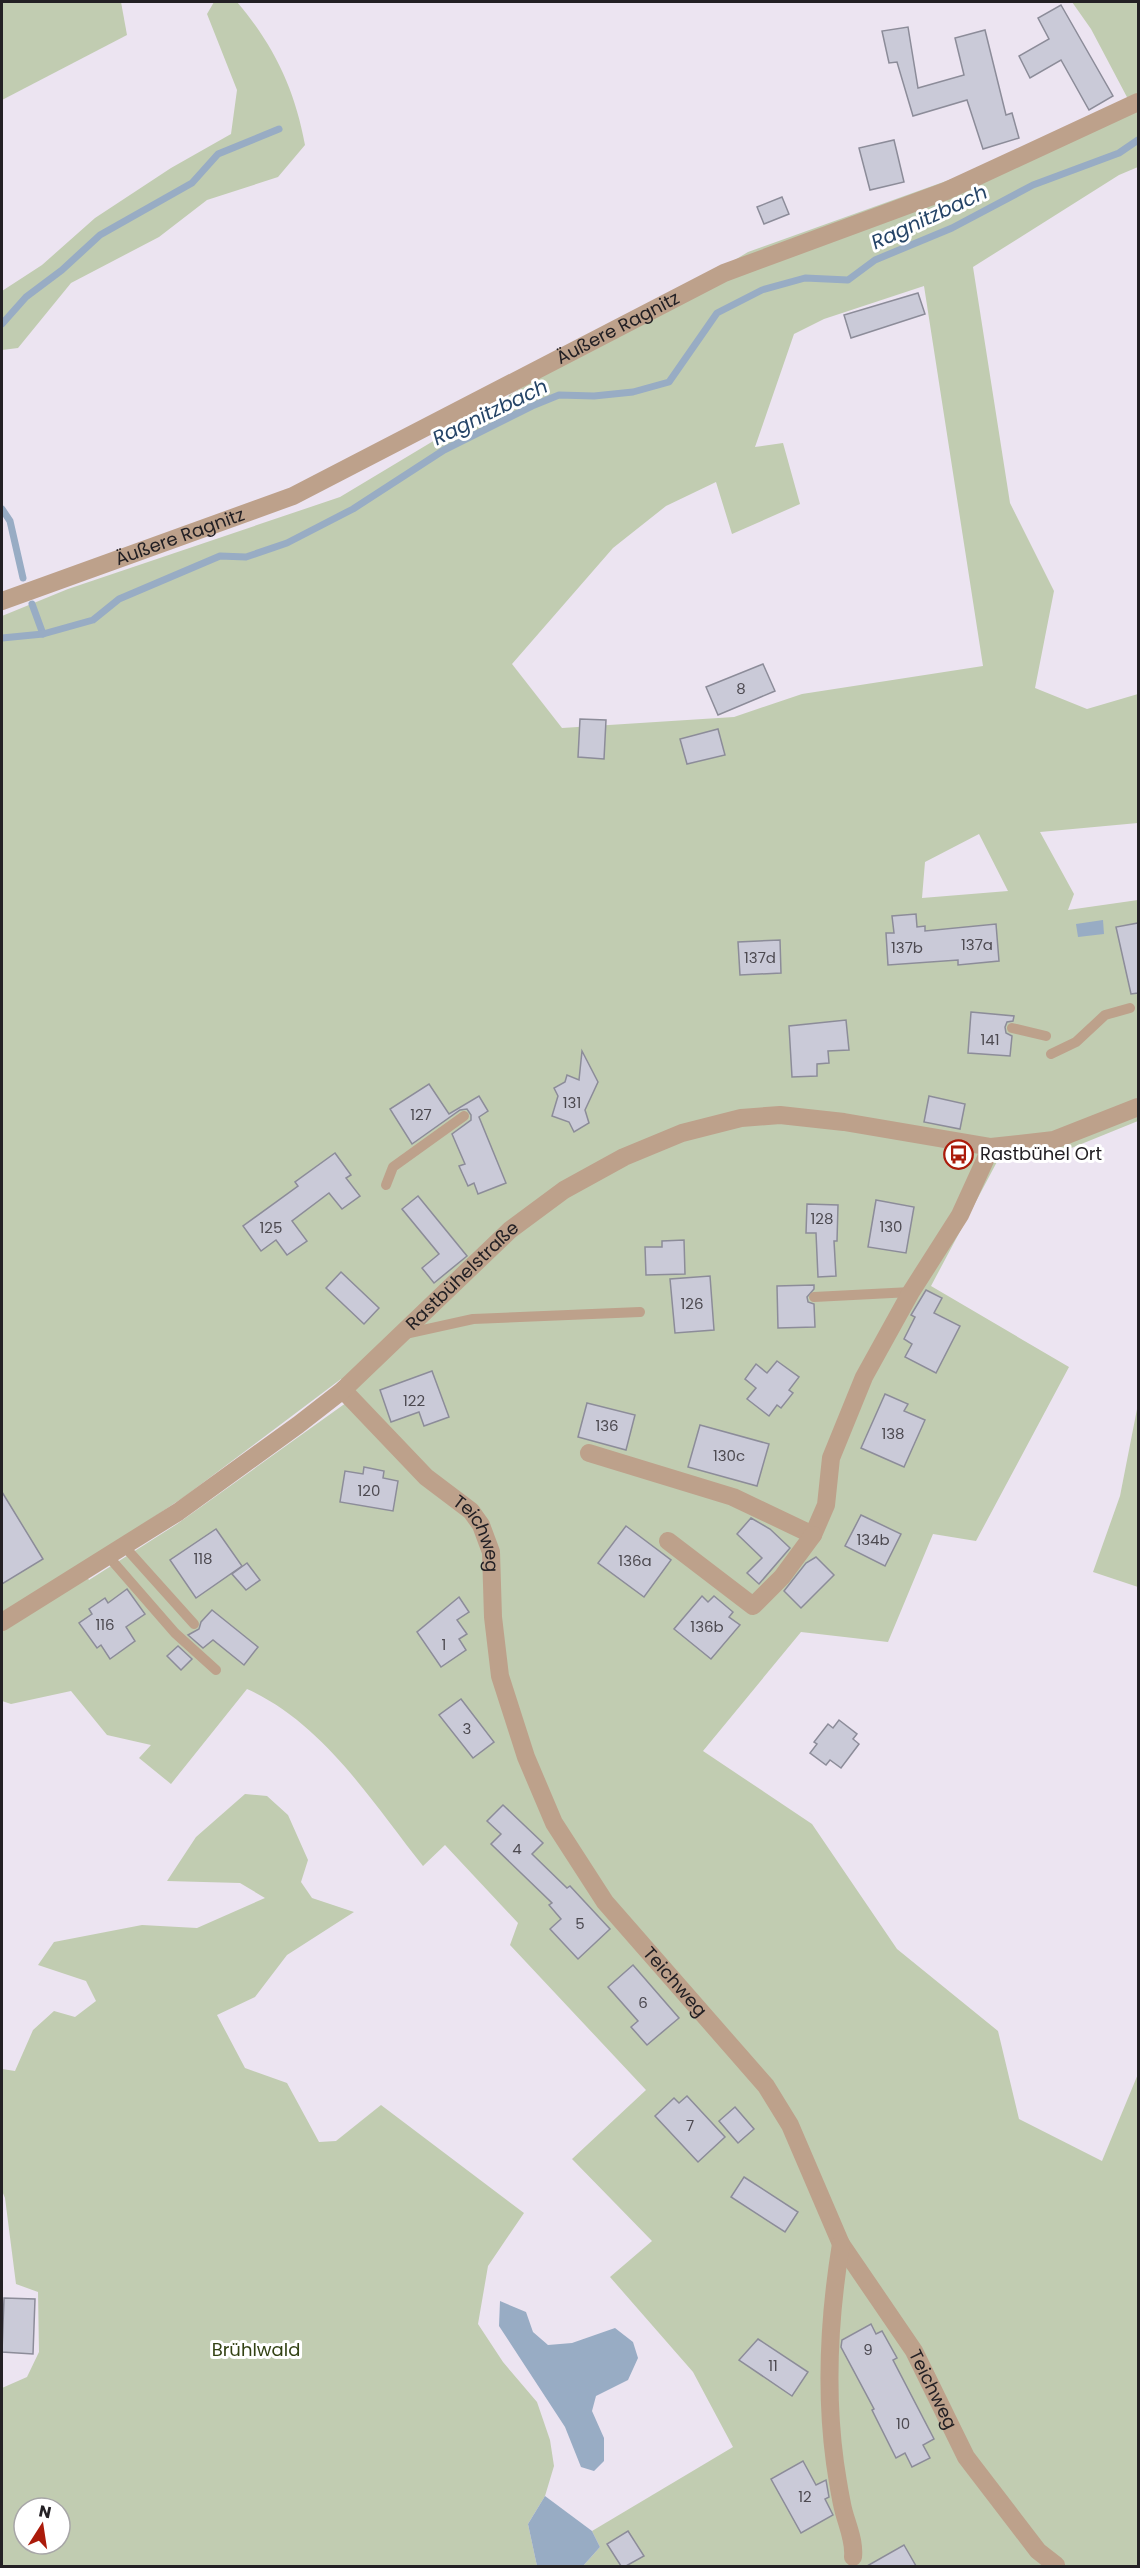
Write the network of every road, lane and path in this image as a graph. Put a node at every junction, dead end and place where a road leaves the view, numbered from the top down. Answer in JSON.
{"nodes":[{"id":1,"x":1138,"y":102,"type":"edge"},
{"id":2,"x":2,"y":601,"type":"edge"},
{"id":3,"x":1130,"y":1008,"type":"dead end"},
{"id":4,"x":1012,"y":1028,"type":"dead end"},
{"id":5,"x":1046,"y":1036,"type":"dead end"},
{"id":6,"x":1051,"y":1054,"type":"dead end"},
{"id":7,"x":1138,"y":1107,"type":"edge"},
{"id":8,"x":464,"y":1116,"type":"dead end"},
{"id":9,"x":991,"y":1147,"type":"junction"},
{"id":10,"x":386,"y":1185,"type":"dead end"},
{"id":11,"x":911,"y":1292,"type":"junction"},
{"id":12,"x":814,"y":1297,"type":"dead end"},
{"id":13,"x":640,"y":1312,"type":"dead end"},
{"id":14,"x":402,"y":1335,"type":"junction"},
{"id":15,"x":343,"y":1390,"type":"junction"},
{"id":16,"x":589,"y":1453,"type":"dead end"},
{"id":17,"x":813,"y":1535,"type":"junction"},
{"id":18,"x":668,"y":1541,"type":"dead end"},
{"id":19,"x":116,"y":1551,"type":"junction"},
{"id":20,"x":2,"y":1623,"type":"edge"},
{"id":21,"x":194,"y":1624,"type":"dead end"},
{"id":22,"x":216,"y":1670,"type":"dead end"},
{"id":23,"x":842,"y":2244,"type":"junction"},
{"id":24,"x":853,"y":2557,"type":"dead end"},
{"id":25,"x":1056,"y":2565,"type":"edge"}],
"edges":[{"from":1,"to":2,"type":"street","name":"Äußere Ragnitz"},
{"from":3,"to":6,"type":"lane"},
{"from":4,"to":5,"type":"lane"},
{"from":7,"to":9,"type":"street","name":"Rastbühelstraße"},
{"from":8,"to":10,"type":"lane"},
{"from":9,"to":11,"type":"street"},
{"from":9,"to":14,"type":"street","name":"Rastbühelstraße"},
{"from":11,"to":12,"type":"lane"},
{"from":11,"to":17,"type":"street"},
{"from":13,"to":14,"type":"lane"},
{"from":14,"to":15,"type":"street","name":"Rastbühelstraße"},
{"from":15,"to":19,"type":"street","name":"Rastbühelstraße"},
{"from":15,"to":23,"type":"street","name":"Teichweg"},
{"from":16,"to":17,"type":"street"},
{"from":17,"to":18,"type":"street"},
{"from":19,"to":20,"type":"street","name":"Rastbühelstraße"},
{"from":19,"to":21,"type":"lane"},
{"from":19,"to":22,"type":"lane"},
{"from":23,"to":24,"type":"street"},
{"from":23,"to":25,"type":"street","name":"Teichweg"}]}
